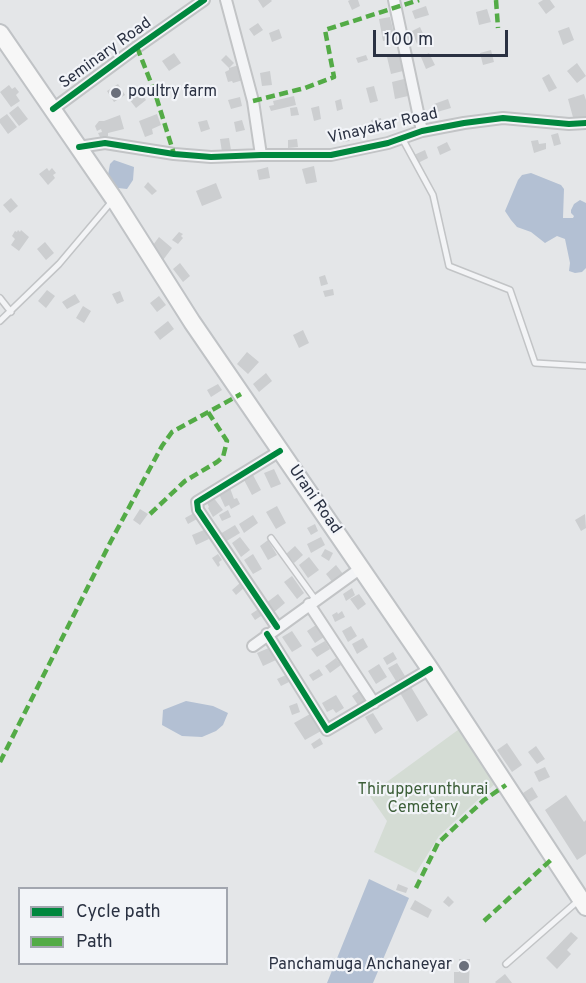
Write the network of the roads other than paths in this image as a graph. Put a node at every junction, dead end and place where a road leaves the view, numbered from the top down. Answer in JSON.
{"nodes":[{"id":1,"x":204,"y":0,"type":"edge"},
{"id":2,"x":226,"y":0,"type":"edge"},
{"id":3,"x":394,"y":0,"type":"edge"},
{"id":4,"x":0,"y":33,"type":"edge"},
{"id":5,"x":53,"y":109,"type":"junction"},
{"id":6,"x":586,"y":123,"type":"edge"},
{"id":7,"x":422,"y":131,"type":"junction"},
{"id":8,"x":402,"y":138,"type":"junction"},
{"id":9,"x":78,"y":147,"type":"junction"},
{"id":10,"x":261,"y":155,"type":"junction"},
{"id":11,"x":114,"y":199,"type":"junction"},
{"id":12,"x":0,"y":298,"type":"edge"},
{"id":13,"x":10,"y":312,"type":"junction"},
{"id":14,"x":0,"y":321,"type":"edge"},
{"id":15,"x":586,"y":366,"type":"edge"},
{"id":16,"x":280,"y":451,"type":"junction"},
{"id":17,"x":271,"y":538,"type":"dead end"},
{"id":18,"x":361,"y":568,"type":"junction"},
{"id":19,"x":312,"y":601,"type":"junction"},
{"id":20,"x":277,"y":627,"type":"junction"},
{"id":21,"x":267,"y":634,"type":"junction"},
{"id":22,"x":253,"y":646,"type":"dead end"},
{"id":23,"x":430,"y":669,"type":"junction"},
{"id":24,"x":374,"y":703,"type":"junction"},
{"id":25,"x":583,"y":903,"type":"edge"},
{"id":26,"x":506,"y":964,"type":"dead end"}],
"edges":[{"from":1,"to":5,"type":"street","name":"Seminary Road"},
{"from":2,"to":10,"type":"street"},
{"from":3,"to":7,"type":"street"},
{"from":4,"to":5,"type":"main road","name":"Urani Road"},
{"from":5,"to":9,"type":"main road","name":"Urani Road"},
{"from":6,"to":7,"type":"street","name":"Vinayakar Road"},
{"from":7,"to":8,"type":"street","name":"Vinayakar Road"},
{"from":8,"to":10,"type":"street","name":"Vinayakar Road"},
{"from":8,"to":15,"type":"lane"},
{"from":9,"to":10,"type":"street","name":"Vinayakar Road"},
{"from":9,"to":11,"type":"main road","name":"Urani Road"},
{"from":11,"to":13,"type":"lane"},
{"from":11,"to":16,"type":"main road","name":"Urani Road"},
{"from":12,"to":13,"type":"lane"},
{"from":13,"to":14,"type":"lane"},
{"from":16,"to":18,"type":"main road","name":"Urani Road"},
{"from":16,"to":20,"type":"street"},
{"from":17,"to":19,"type":"lane"},
{"from":18,"to":19,"type":"street"},
{"from":18,"to":23,"type":"main road","name":"Urani Road"},
{"from":19,"to":20,"type":"street"},
{"from":19,"to":24,"type":"street"},
{"from":20,"to":21,"type":"street"},
{"from":21,"to":22,"type":"street"},
{"from":21,"to":24,"type":"street"},
{"from":23,"to":24,"type":"street"},
{"from":23,"to":25,"type":"main road","name":"Urani Road"},
{"from":25,"to":26,"type":"lane"}]}
